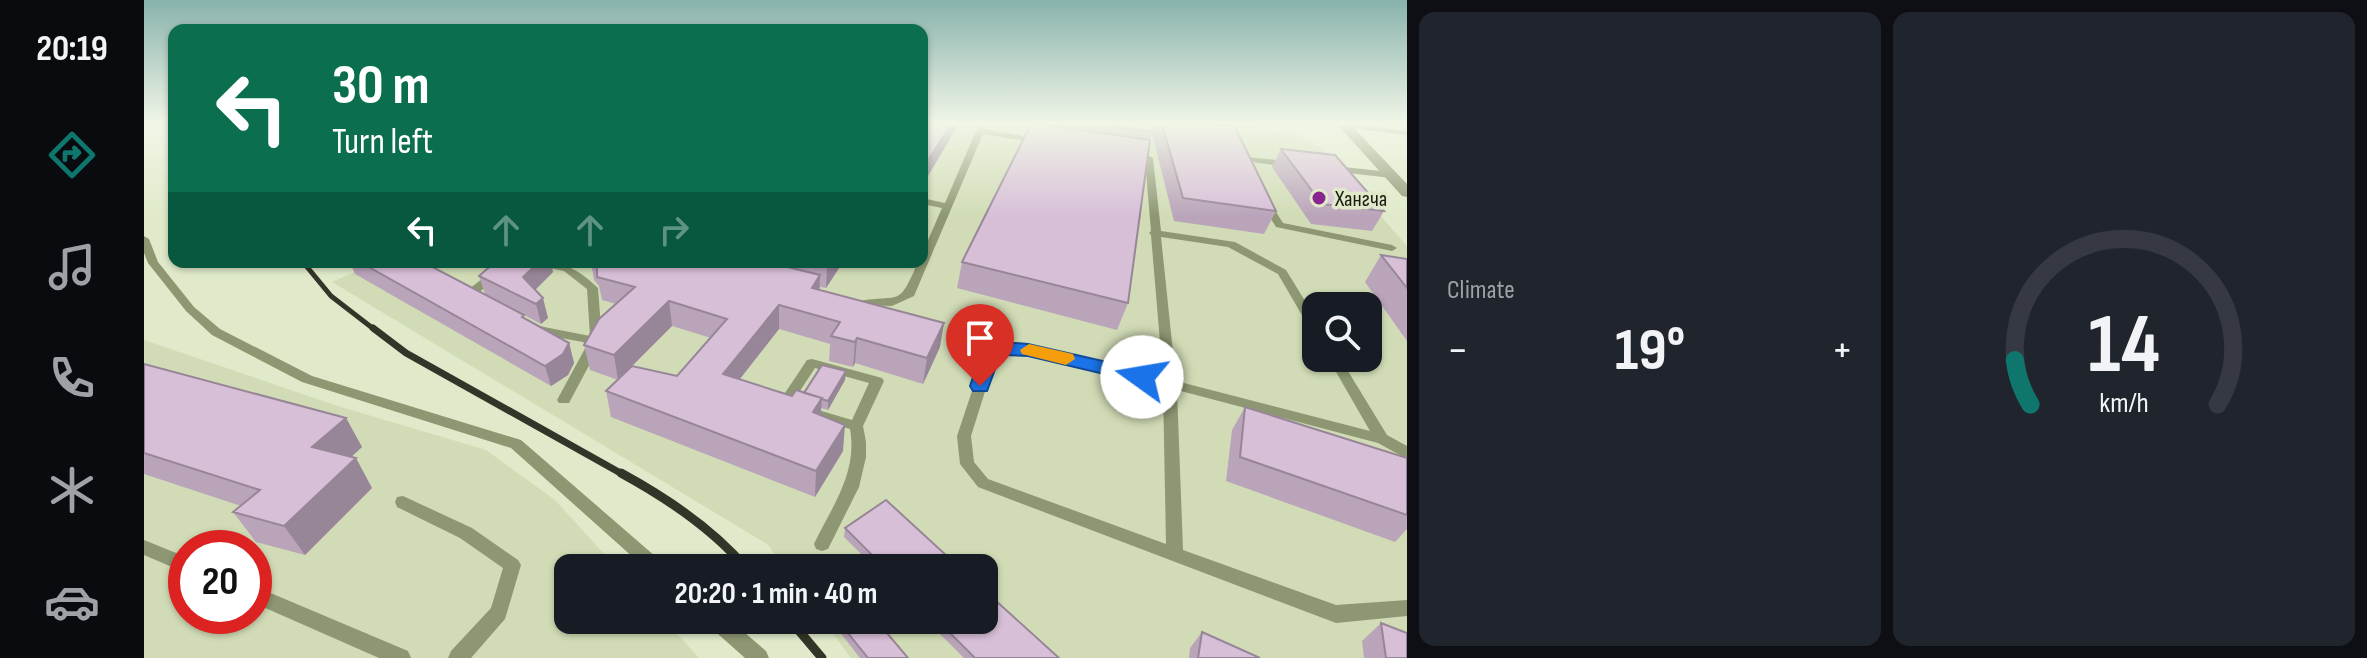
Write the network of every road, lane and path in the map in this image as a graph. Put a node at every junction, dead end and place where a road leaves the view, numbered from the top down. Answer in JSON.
{"nodes":[{"id":1,"x":970,"y":155,"type":"edge"},
{"id":2,"x":1129,"y":155,"type":"edge"},
{"id":3,"x":1372,"y":155,"type":"edge"},
{"id":4,"x":1297,"y":165,"type":"edge"},
{"id":5,"x":1325,"y":168,"type":"edge"},
{"id":6,"x":1248,"y":172,"type":"edge"},
{"id":7,"x":1391,"y":175,"type":"junction"},
{"id":8,"x":1407,"y":193,"type":"edge"},
{"id":9,"x":1263,"y":198,"type":"edge"},
{"id":10,"x":928,"y":202,"type":"edge"},
{"id":11,"x":948,"y":206,"type":"junction"},
{"id":12,"x":1154,"y":233,"type":"junction"},
{"id":13,"x":144,"y":239,"type":"edge"},
{"id":14,"x":1392,"y":248,"type":"dead end"},
{"id":15,"x":928,"y":252,"type":"edge"},
{"id":16,"x":503,"y":268,"type":"edge"},
{"id":17,"x":563,"y":268,"type":"edge"},
{"id":18,"x":921,"y":268,"type":"edge"},
{"id":19,"x":851,"y":301,"type":"edge"},
{"id":20,"x":1302,"y":306,"type":"edge"},
{"id":21,"x":492,"y":307,"type":"edge"},
{"id":22,"x":516,"y":321,"type":"edge"},
{"id":23,"x":596,"y":341,"type":"junction"},
{"id":24,"x":1342,"y":372,"type":"edge"},
{"id":25,"x":1170,"y":384,"type":"junction"},
{"id":26,"x":564,"y":400,"type":"dead end"},
{"id":27,"x":856,"y":426,"type":"junction"},
{"id":28,"x":1382,"y":439,"type":"junction"},
{"id":29,"x":1407,"y":453,"type":"edge"},
{"id":30,"x":403,"y":502,"type":"dead end"},
{"id":31,"x":822,"y":544,"type":"dead end"},
{"id":32,"x":144,"y":547,"type":"edge"},
{"id":33,"x":1175,"y":553,"type":"junction"},
{"id":34,"x":641,"y":554,"type":"edge"},
{"id":35,"x":168,"y":557,"type":"edge"},
{"id":36,"x":272,"y":602,"type":"edge"},
{"id":37,"x":1407,"y":608,"type":"edge"},
{"id":38,"x":732,"y":634,"type":"edge"},
{"id":39,"x":401,"y":658,"type":"edge"},
{"id":40,"x":458,"y":658,"type":"edge"},
{"id":41,"x":759,"y":658,"type":"edge"}],
"edges":[{"from":1,"to":11,"type":"lane"},
{"from":2,"to":12,"type":"lane"},
{"from":3,"to":7,"type":"street"},
{"from":4,"to":6,"type":"lane"},
{"from":5,"to":7,"type":"lane"},
{"from":7,"to":8,"type":"street"},
{"from":9,"to":14,"type":"lane"},
{"from":10,"to":11,"type":"lane"},
{"from":11,"to":15,"type":"lane"},
{"from":12,"to":20,"type":"lane"},
{"from":12,"to":25,"type":"lane"},
{"from":13,"to":34,"type":"lane"},
{"from":16,"to":21,"type":"lane"},
{"from":17,"to":23,"type":"lane"},
{"from":18,"to":19,"type":"lane"},
{"from":22,"to":23,"type":"lane"},
{"from":23,"to":26,"type":"lane"},
{"from":24,"to":28,"type":"lane"},
{"from":25,"to":28,"type":"lane"},
{"from":25,"to":33,"type":"lane"},
{"from":25,"to":33,"type":"lane"},
{"from":27,"to":27,"type":"lane"},
{"from":27,"to":31,"type":"lane"},
{"from":28,"to":29,"type":"lane"},
{"from":30,"to":40,"type":"lane"},
{"from":32,"to":35,"type":"lane"},
{"from":33,"to":37,"type":"lane"},
{"from":36,"to":39,"type":"lane"},
{"from":38,"to":41,"type":"lane"}]}
